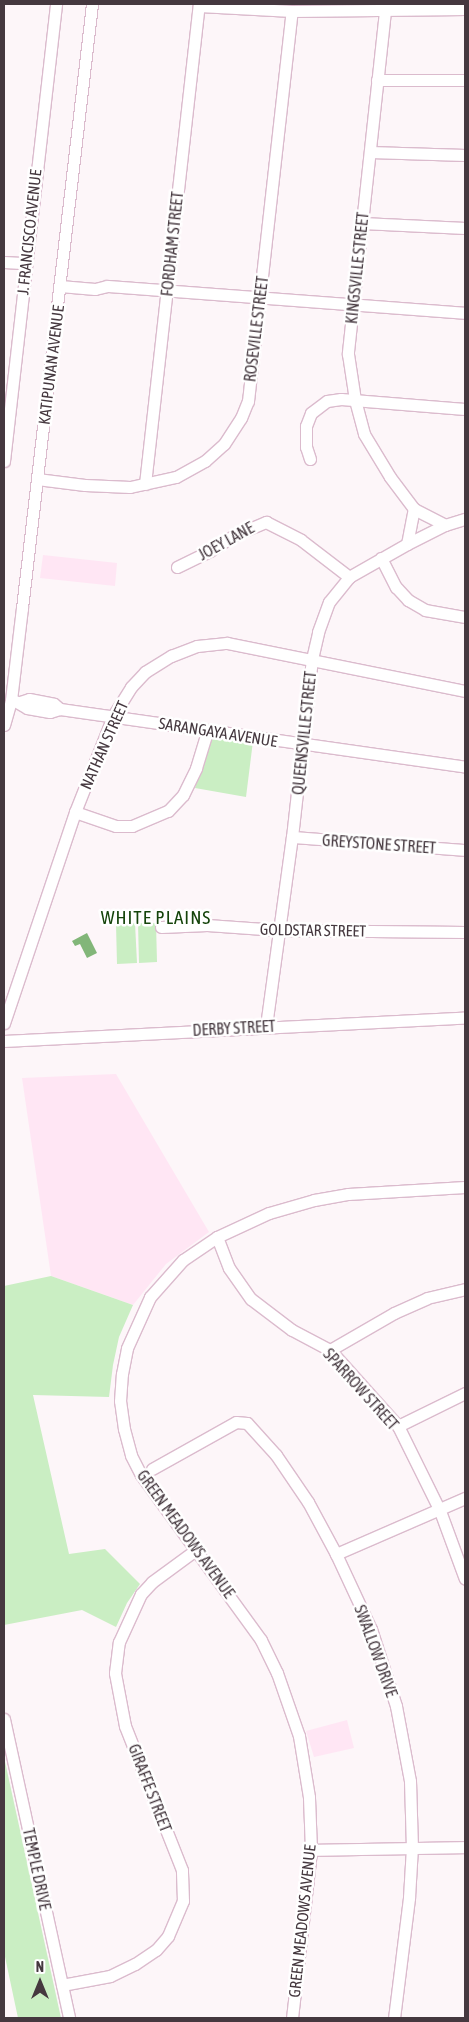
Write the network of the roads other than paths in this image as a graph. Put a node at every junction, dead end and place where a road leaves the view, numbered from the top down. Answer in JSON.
{"nodes":[{"id":1,"x":56,"y":4,"type":"edge"},
{"id":2,"x":92,"y":4,"type":"edge"},
{"id":3,"x":199,"y":5,"type":"edge"},
{"id":4,"x":465,"y":9,"type":"edge"},
{"id":5,"x":292,"y":11,"type":"junction"},
{"id":6,"x":385,"y":11,"type":"junction"},
{"id":7,"x":377,"y":80,"type":"junction"},
{"id":8,"x":465,"y":80,"type":"edge"},
{"id":9,"x":370,"y":152,"type":"junction"},
{"id":10,"x":465,"y":155,"type":"edge"},
{"id":11,"x":362,"y":223,"type":"junction"},
{"id":12,"x":465,"y":228,"type":"edge"},
{"id":13,"x":4,"y":262,"type":"edge"},
{"id":14,"x":26,"y":263,"type":"junction"},
{"id":15,"x":60,"y":283,"type":"junction"},
{"id":16,"x":167,"y":291,"type":"junction"},
{"id":17,"x":260,"y":299,"type":"junction"},
{"id":18,"x":353,"y":304,"type":"junction"},
{"id":19,"x":465,"y":313,"type":"edge"},
{"id":20,"x":355,"y":400,"type":"junction"},
{"id":21,"x":465,"y":409,"type":"edge"},
{"id":22,"x":6,"y":426,"type":"edge"},
{"id":23,"x":310,"y":460,"type":"dead end"},
{"id":24,"x":4,"y":461,"type":"edge"},
{"id":25,"x":37,"y":479,"type":"junction"},
{"id":26,"x":145,"y":484,"type":"junction"},
{"id":27,"x":414,"y":509,"type":"junction"},
{"id":28,"x":465,"y":519,"type":"edge"},
{"id":29,"x":445,"y":525,"type":"junction"},
{"id":30,"x":407,"y":544,"type":"junction"},
{"id":31,"x":381,"y":558,"type":"junction"},
{"id":32,"x":177,"y":567,"type":"dead end"},
{"id":33,"x":349,"y":577,"type":"junction"},
{"id":34,"x":465,"y":617,"type":"edge"},
{"id":35,"x":312,"y":659,"type":"junction"},
{"id":36,"x":465,"y":691,"type":"edge"},
{"id":37,"x":15,"y":701,"type":"junction"},
{"id":38,"x":114,"y":716,"type":"junction"},
{"id":39,"x":4,"y":725,"type":"edge"},
{"id":40,"x":207,"y":731,"type":"junction"},
{"id":41,"x":303,"y":744,"type":"junction"},
{"id":42,"x":465,"y":767,"type":"edge"},
{"id":43,"x":75,"y":812,"type":"junction"},
{"id":44,"x":292,"y":837,"type":"junction"},
{"id":45,"x":465,"y":850,"type":"edge"},
{"id":46,"x":161,"y":927,"type":"dead end"},
{"id":47,"x":278,"y":930,"type":"junction"},
{"id":48,"x":465,"y":932,"type":"edge"},
{"id":49,"x":465,"y":1018,"type":"edge"},
{"id":50,"x":4,"y":1023,"type":"edge"},
{"id":51,"x":266,"y":1026,"type":"junction"},
{"id":52,"x":4,"y":1041,"type":"edge"},
{"id":53,"x":465,"y":1187,"type":"edge"},
{"id":54,"x":217,"y":1237,"type":"junction"},
{"id":55,"x":465,"y":1289,"type":"edge"},
{"id":56,"x":330,"y":1350,"type":"junction"},
{"id":57,"x":465,"y":1393,"type":"edge"},
{"id":58,"x":398,"y":1426,"type":"junction"},
{"id":59,"x":152,"y":1469,"type":"dead end"},
{"id":60,"x":465,"y":1498,"type":"edge"},
{"id":61,"x":440,"y":1511,"type":"junction"},
{"id":62,"x":197,"y":1549,"type":"junction"},
{"id":63,"x":336,"y":1554,"type":"junction"},
{"id":64,"x":465,"y":1579,"type":"edge"},
{"id":65,"x":4,"y":1719,"type":"edge"},
{"id":66,"x":311,"y":1847,"type":"junction"},
{"id":67,"x":412,"y":1847,"type":"junction"},
{"id":68,"x":465,"y":1847,"type":"edge"},
{"id":69,"x":62,"y":1985,"type":"junction"},
{"id":70,"x":69,"y":2018,"type":"edge"},
{"id":71,"x":292,"y":2018,"type":"edge"},
{"id":72,"x":394,"y":2018,"type":"edge"}],
"edges":[{"from":1,"to":14,"type":"street","name":"J. FRANCISCO AVENUE"},
{"from":2,"to":15,"type":"street","name":"KATIPUNAN AVENUE"},
{"from":3,"to":5,"type":"street"},
{"from":3,"to":16,"type":"street","name":"FORDHAM STREET"},
{"from":4,"to":6,"type":"street"},
{"from":5,"to":6,"type":"street"},
{"from":5,"to":17,"type":"street","name":"ROSEVILLE STREET"},
{"from":6,"to":7,"type":"street","name":"KINGSVILLE STREET"},
{"from":7,"to":8,"type":"street"},
{"from":7,"to":9,"type":"street","name":"KINGSVILLE STREET"},
{"from":9,"to":10,"type":"street"},
{"from":9,"to":11,"type":"street","name":"KINGSVILLE STREET"},
{"from":11,"to":12,"type":"street"},
{"from":11,"to":18,"type":"street","name":"KINGSVILLE STREET"},
{"from":13,"to":14,"type":"street"},
{"from":14,"to":22,"type":"street","name":"J. FRANCISCO AVENUE"},
{"from":15,"to":16,"type":"street"},
{"from":15,"to":25,"type":"street","name":"KATIPUNAN AVENUE"},
{"from":16,"to":17,"type":"street"},
{"from":16,"to":26,"type":"street","name":"FORDHAM STREET"},
{"from":17,"to":18,"type":"street"},
{"from":17,"to":26,"type":"street","name":"ROSEVILLE STREET"},
{"from":18,"to":19,"type":"street"},
{"from":18,"to":20,"type":"street","name":"KINGSVILLE STREET"},
{"from":20,"to":21,"type":"street"},
{"from":20,"to":23,"type":"street"},
{"from":20,"to":27,"type":"street","name":"KINGSVILLE STREET"},
{"from":22,"to":24,"type":"street","name":"J. FRANCISCO AVENUE"},
{"from":25,"to":26,"type":"street","name":"ROSEVILLE STREET"},
{"from":25,"to":37,"type":"street","name":"KATIPUNAN AVENUE"},
{"from":27,"to":29,"type":"street","name":"KINGSVILLE STREET"},
{"from":27,"to":30,"type":"street"},
{"from":28,"to":29,"type":"street","name":"QUEENSVILLE STREET"},
{"from":29,"to":30,"type":"street","name":"QUEENSVILLE STREET"},
{"from":30,"to":31,"type":"street","name":"QUEENSVILLE STREET"},
{"from":31,"to":33,"type":"street","name":"QUEENSVILLE STREET"},
{"from":31,"to":34,"type":"street"},
{"from":32,"to":33,"type":"street","name":"JOEY LANE"},
{"from":33,"to":35,"type":"street","name":"QUEENSVILLE STREET"},
{"from":35,"to":36,"type":"street","name":"NATHAN STREET"},
{"from":35,"to":38,"type":"street","name":"NATHAN STREET"},
{"from":35,"to":41,"type":"street","name":"QUEENSVILLE STREET"},
{"from":37,"to":38,"type":"street","name":"SARANGAYA AVENUE"},
{"from":37,"to":39,"type":"street","name":"KATIPUNAN AVENUE"},
{"from":38,"to":40,"type":"street","name":"SARANGAYA AVENUE"},
{"from":38,"to":43,"type":"street","name":"NATHAN STREET"},
{"from":40,"to":41,"type":"street","name":"SARANGAYA AVENUE"},
{"from":40,"to":43,"type":"street"},
{"from":41,"to":42,"type":"street","name":"SARANGAYA AVENUE"},
{"from":41,"to":44,"type":"street","name":"QUEENSVILLE STREET"},
{"from":43,"to":50,"type":"street","name":"NATHAN STREET"},
{"from":44,"to":45,"type":"street","name":"GREYSTONE STREET"},
{"from":44,"to":47,"type":"street","name":"QUEENSVILLE STREET"},
{"from":46,"to":47,"type":"street","name":"GOLDSTAR STREET"},
{"from":47,"to":48,"type":"street","name":"GOLDSTAR STREET"},
{"from":47,"to":51,"type":"street","name":"QUEENSVILLE STREET"},
{"from":49,"to":51,"type":"street","name":"DERBY STREET"},
{"from":51,"to":52,"type":"street","name":"DERBY STREET"},
{"from":53,"to":54,"type":"street","name":"GREEN MEADOWS AVENUE"},
{"from":54,"to":56,"type":"street","name":"SPARROW STREET"},
{"from":54,"to":62,"type":"street","name":"GREEN MEADOWS AVENUE"},
{"from":55,"to":56,"type":"street"},
{"from":56,"to":58,"type":"street","name":"SPARROW STREET"},
{"from":57,"to":58,"type":"street"},
{"from":58,"to":61,"type":"street","name":"SPARROW STREET"},
{"from":59,"to":63,"type":"street","name":"SWALLOW DRIVE"},
{"from":60,"to":61,"type":"street"},
{"from":61,"to":63,"type":"street"},
{"from":61,"to":64,"type":"street","name":"SPARROW STREET"},
{"from":62,"to":66,"type":"street","name":"GREEN MEADOWS AVENUE"},
{"from":62,"to":69,"type":"street","name":"GIRAFFE STREET"},
{"from":63,"to":67,"type":"street","name":"SWALLOW DRIVE"},
{"from":65,"to":69,"type":"street","name":"TEMPLE DRIVE"},
{"from":66,"to":67,"type":"street"},
{"from":66,"to":71,"type":"street","name":"GREEN MEADOWS AVENUE"},
{"from":67,"to":68,"type":"street"},
{"from":67,"to":72,"type":"street","name":"SWALLOW DRIVE"},
{"from":69,"to":70,"type":"street","name":"TEMPLE DRIVE"}]}
